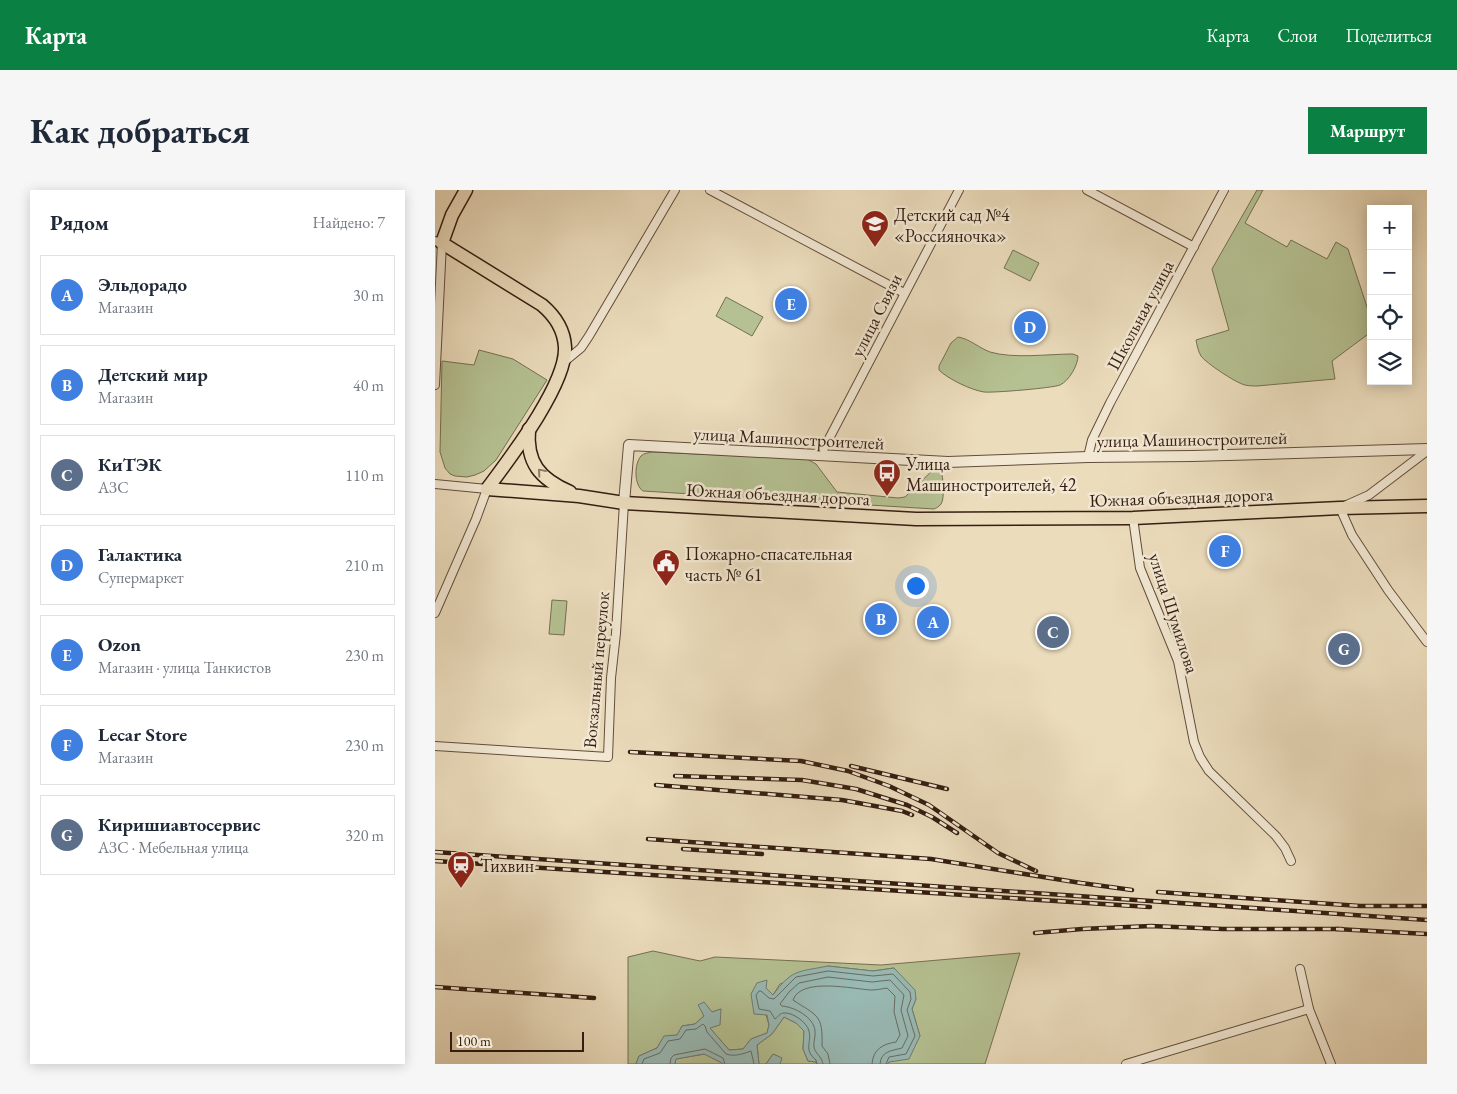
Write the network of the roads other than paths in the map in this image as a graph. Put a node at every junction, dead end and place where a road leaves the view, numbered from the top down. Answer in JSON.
{"nodes":[{"id":1,"x":465,"y":190,"type":"edge"},
{"id":2,"x":675,"y":190,"type":"edge"},
{"id":3,"x":710,"y":190,"type":"edge"},
{"id":4,"x":959,"y":190,"type":"edge"},
{"id":5,"x":1087,"y":190,"type":"edge"},
{"id":6,"x":1224,"y":190,"type":"edge"},
{"id":7,"x":439,"y":242,"type":"edge"},
{"id":8,"x":1194,"y":247,"type":"junction"},
{"id":9,"x":904,"y":293,"type":"junction"},
{"id":10,"x":564,"y":362,"type":"junction"},
{"id":11,"x":435,"y":385,"type":"edge"},
{"id":12,"x":529,"y":429,"type":"junction"},
{"id":13,"x":629,"y":445,"type":"joint"},
{"id":14,"x":1427,"y":450,"type":"edge"},
{"id":15,"x":821,"y":454,"type":"junction"},
{"id":16,"x":1088,"y":457,"type":"junction"},
{"id":17,"x":435,"y":484,"type":"edge"},
{"id":18,"x":487,"y":489,"type":"junction"},
{"id":19,"x":579,"y":496,"type":"junction"},
{"id":20,"x":624,"y":503,"type":"junction"},
{"id":21,"x":1427,"y":506,"type":"edge"},
{"id":22,"x":1340,"y":508,"type":"junction"},
{"id":23,"x":1133,"y":518,"type":"junction"},
{"id":24,"x":435,"y":613,"type":"edge"},
{"id":25,"x":1427,"y":642,"type":"edge"},
{"id":26,"x":435,"y":746,"type":"edge"},
{"id":27,"x":1291,"y":861,"type":"dead end"},
{"id":28,"x":1300,"y":969,"type":"dead end"},
{"id":29,"x":1309,"y":1009,"type":"junction"},
{"id":30,"x":1126,"y":1064,"type":"edge"},
{"id":31,"x":1331,"y":1064,"type":"edge"}],
"edges":[{"from":1,"to":7,"type":"main road"},
{"from":2,"to":10,"type":"street"},
{"from":3,"to":9,"type":"street"},
{"from":4,"to":9,"type":"street","name":"улица Связи"},
{"from":5,"to":8,"type":"street"},
{"from":6,"to":8,"type":"street","name":"Школьная улица"},
{"from":7,"to":10,"type":"main road"},
{"from":7,"to":11,"type":"street"},
{"from":8,"to":16,"type":"street","name":"Школьная улица"},
{"from":9,"to":15,"type":"street","name":"улица Связи"},
{"from":10,"to":12,"type":"main road"},
{"from":12,"to":18,"type":"main road"},
{"from":19,"to":12,"type":"main road","one_way":true},
{"from":13,"to":15,"type":"street","name":"улица Машиностроителей"},
{"from":13,"to":20,"type":"street","name":"Вокзальный переулок"},
{"from":14,"to":16,"type":"street","name":"улица Машиностроителей"},
{"from":14,"to":22,"type":"street"},
{"from":15,"to":16,"type":"street","name":"улица Машиностроителей"},
{"from":17,"to":18,"type":"street"},
{"from":18,"to":19,"type":"main road","name":"Южная объездная дорога"},
{"from":18,"to":24,"type":"street"},
{"from":19,"to":20,"type":"main road","name":"Южная объездная дорога"},
{"from":20,"to":23,"type":"main road","name":"Южная объездная дорога"},
{"from":20,"to":26,"type":"street","name":"Вокзальный переулок"},
{"from":21,"to":22,"type":"main road","name":"Южная объездная дорога"},
{"from":22,"to":23,"type":"main road","name":"Южная объездная дорога"},
{"from":22,"to":25,"type":"street"},
{"from":23,"to":27,"type":"street","name":"улица Шумилова"},
{"from":28,"to":29,"type":"street"},
{"from":29,"to":30,"type":"street"},
{"from":29,"to":31,"type":"street"}]}
